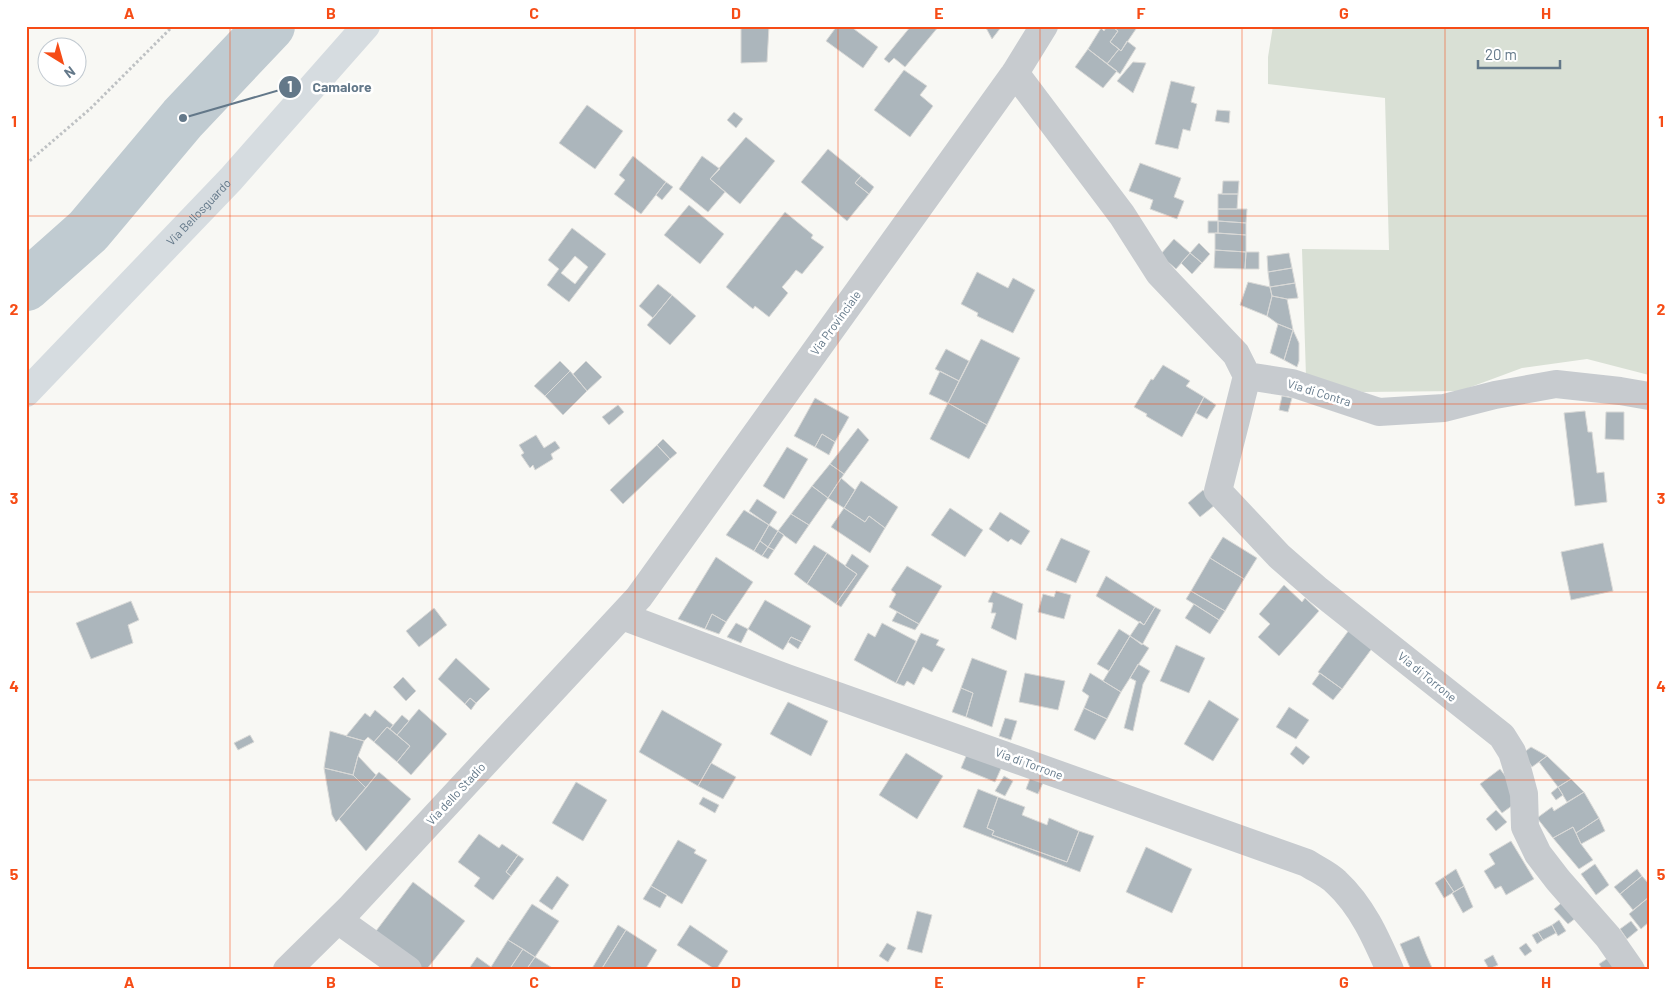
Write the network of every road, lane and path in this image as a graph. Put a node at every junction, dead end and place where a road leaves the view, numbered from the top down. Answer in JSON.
{"nodes":[{"id":1,"x":173,"y":26,"type":"edge"},
{"id":2,"x":366,"y":26,"type":"edge"},
{"id":3,"x":1044,"y":26,"type":"edge"},
{"id":4,"x":1015,"y":73,"type":"junction"},
{"id":5,"x":26,"y":164,"type":"edge"},
{"id":6,"x":1247,"y":376,"type":"junction"},
{"id":7,"x":26,"y":393,"type":"edge"},
{"id":8,"x":1649,"y":396,"type":"edge"},
{"id":9,"x":622,"y":616,"type":"junction"},
{"id":10,"x":338,"y":920,"type":"junction"},
{"id":11,"x":373,"y":959,"type":"edge"},
{"id":12,"x":287,"y":970,"type":"edge"},
{"id":13,"x":408,"y":970,"type":"edge"},
{"id":14,"x":1390,"y":970,"type":"edge"},
{"id":15,"x":1631,"y":970,"type":"edge"}],
"edges":[{"from":1,"to":5,"type":"path"},
{"from":2,"to":7,"type":"main road","name":"Via Bellosguardo"},
{"from":3,"to":4,"type":"street","name":"Via Provinciale"},
{"from":4,"to":6,"type":"street"},
{"from":4,"to":9,"type":"street","name":"Via Provinciale"},
{"from":6,"to":8,"type":"street","name":"Via di Contra"},
{"from":6,"to":15,"type":"street","name":"Via di Torrone"},
{"from":9,"to":10,"type":"street","name":"Via dello Stadio"},
{"from":9,"to":14,"type":"street","name":"Via di Torrone"},
{"from":10,"to":11,"type":"street"},
{"from":10,"to":12,"type":"street","name":"Via dello Stadio"},
{"from":11,"to":13,"type":"street"}]}
